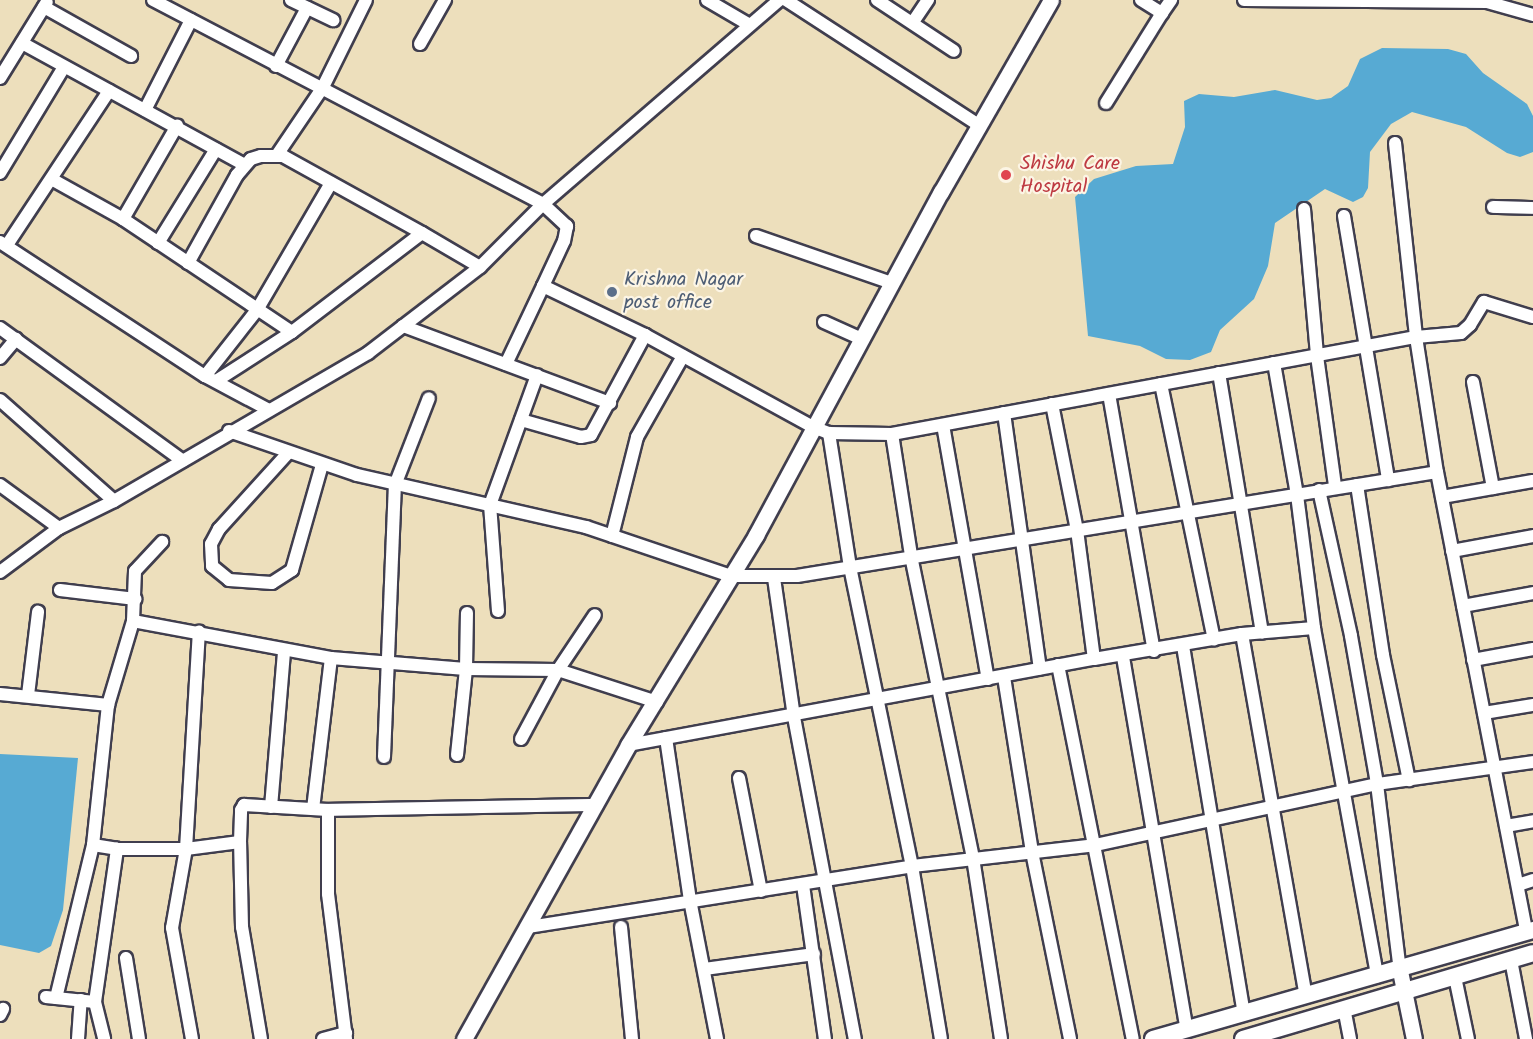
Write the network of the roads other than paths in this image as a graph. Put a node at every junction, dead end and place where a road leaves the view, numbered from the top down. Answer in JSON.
{"nodes":[{"id":1,"x":153,"y":0,"type":"edge"},
{"id":2,"x":291,"y":0,"type":"edge"},
{"id":3,"x":366,"y":0,"type":"edge"},
{"id":4,"x":445,"y":0,"type":"edge"},
{"id":5,"x":707,"y":0,"type":"edge"},
{"id":6,"x":779,"y":0,"type":"edge"},
{"id":7,"x":786,"y":0,"type":"edge"},
{"id":8,"x":877,"y":0,"type":"edge"},
{"id":9,"x":927,"y":0,"type":"edge"},
{"id":10,"x":1051,"y":0,"type":"edge"},
{"id":11,"x":1141,"y":0,"type":"edge"},
{"id":12,"x":1171,"y":0,"type":"edge"},
{"id":13,"x":1244,"y":0,"type":"edge"},
{"id":14,"x":46,"y":4,"type":"edge"},
{"id":15,"x":307,"y":8,"type":"junction"},
{"id":16,"x":1162,"y":13,"type":"junction"},
{"id":17,"x":1533,"y":15,"type":"edge"},
{"id":18,"x":191,"y":20,"type":"junction"},
{"id":19,"x":333,"y":20,"type":"dead end"},
{"id":20,"x":913,"y":22,"type":"junction"},
{"id":21,"x":748,"y":24,"type":"junction"},
{"id":22,"x":21,"y":43,"type":"junction"},
{"id":23,"x":420,"y":44,"type":"dead end"},
{"id":24,"x":954,"y":51,"type":"dead end"},
{"id":25,"x":131,"y":56,"type":"dead end"},
{"id":26,"x":276,"y":66,"type":"junction"},
{"id":27,"x":64,"y":67,"type":"junction"},
{"id":28,"x":0,"y":78,"type":"edge"},
{"id":29,"x":323,"y":87,"type":"junction"},
{"id":30,"x":109,"y":91,"type":"junction"},
{"id":31,"x":1106,"y":103,"type":"dead end"},
{"id":32,"x":145,"y":110,"type":"junction"},
{"id":33,"x":177,"y":126,"type":"junction"},
{"id":34,"x":980,"y":126,"type":"junction"},
{"id":35,"x":1395,"y":143,"type":"dead end"},
{"id":36,"x":216,"y":149,"type":"junction"},
{"id":37,"x":277,"y":155,"type":"junction"},
{"id":38,"x":245,"y":165,"type":"junction"},
{"id":39,"x":0,"y":172,"type":"edge"},
{"id":40,"x":53,"y":180,"type":"junction"},
{"id":41,"x":331,"y":183,"type":"junction"},
{"id":42,"x":543,"y":204,"type":"junction"},
{"id":43,"x":1493,"y":207,"type":"dead end"},
{"id":44,"x":1533,"y":208,"type":"edge"},
{"id":45,"x":1304,"y":209,"type":"dead end"},
{"id":46,"x":1344,"y":216,"type":"dead end"},
{"id":47,"x":123,"y":219,"type":"junction"},
{"id":48,"x":422,"y":233,"type":"junction"},
{"id":49,"x":756,"y":236,"type":"dead end"},
{"id":50,"x":3,"y":243,"type":"edge"},
{"id":51,"x":158,"y":243,"type":"junction"},
{"id":52,"x":189,"y":263,"type":"junction"},
{"id":53,"x":480,"y":267,"type":"junction"},
{"id":54,"x":892,"y":283,"type":"junction"},
{"id":55,"x":543,"y":286,"type":"junction"},
{"id":56,"x":257,"y":310,"type":"junction"},
{"id":57,"x":1533,"y":317,"type":"edge"},
{"id":58,"x":824,"y":322,"type":"dead end"},
{"id":59,"x":403,"y":326,"type":"junction"},
{"id":60,"x":0,"y":328,"type":"edge"},
{"id":61,"x":292,"y":332,"type":"junction"},
{"id":62,"x":645,"y":335,"type":"junction"},
{"id":63,"x":1416,"y":338,"type":"junction"},
{"id":64,"x":16,"y":339,"type":"junction"},
{"id":65,"x":862,"y":339,"type":"junction"},
{"id":66,"x":1364,"y":347,"type":"junction"},
{"id":67,"x":683,"y":356,"type":"junction"},
{"id":68,"x":1317,"y":356,"type":"junction"},
{"id":69,"x":0,"y":358,"type":"edge"},
{"id":70,"x":1274,"y":363,"type":"junction"},
{"id":71,"x":506,"y":364,"type":"junction"},
{"id":72,"x":1219,"y":374,"type":"junction"},
{"id":73,"x":537,"y":375,"type":"junction"},
{"id":74,"x":211,"y":378,"type":"junction"},
{"id":75,"x":1473,"y":382,"type":"dead end"},
{"id":76,"x":1161,"y":384,"type":"junction"},
{"id":77,"x":1109,"y":394,"type":"junction"},
{"id":78,"x":429,"y":398,"type":"dead end"},
{"id":79,"x":0,"y":400,"type":"edge"},
{"id":80,"x":610,"y":403,"type":"junction"},
{"id":81,"x":1052,"y":404,"type":"junction"},
{"id":82,"x":269,"y":410,"type":"junction"},
{"id":83,"x":1004,"y":413,"type":"junction"},
{"id":84,"x":521,"y":420,"type":"junction"},
{"id":85,"x":943,"y":424,"type":"junction"},
{"id":86,"x":813,"y":427,"type":"junction"},
{"id":87,"x":229,"y":431,"type":"junction"},
{"id":88,"x":829,"y":433,"type":"junction"},
{"id":89,"x":892,"y":434,"type":"junction"},
{"id":90,"x":288,"y":453,"type":"junction"},
{"id":91,"x":183,"y":461,"type":"junction"},
{"id":92,"x":322,"y":465,"type":"junction"},
{"id":93,"x":1437,"y":472,"type":"junction"},
{"id":94,"x":1388,"y":480,"type":"junction"},
{"id":95,"x":1533,"y":481,"type":"edge"},
{"id":96,"x":0,"y":485,"type":"edge"},
{"id":97,"x":395,"y":485,"type":"junction"},
{"id":98,"x":1335,"y":485,"type":"junction"},
{"id":99,"x":1357,"y":485,"type":"junction"},
{"id":100,"x":1492,"y":488,"type":"junction"},
{"id":101,"x":1319,"y":490,"type":"junction"},
{"id":102,"x":1298,"y":495,"type":"junction"},
{"id":103,"x":1442,"y":497,"type":"junction"},
{"id":104,"x":114,"y":501,"type":"junction"},
{"id":105,"x":1240,"y":504,"type":"junction"},
{"id":106,"x":490,"y":505,"type":"junction"},
{"id":107,"x":1186,"y":513,"type":"junction"},
{"id":108,"x":1133,"y":521,"type":"junction"},
{"id":109,"x":59,"y":528,"type":"junction"},
{"id":110,"x":1077,"y":530,"type":"junction"},
{"id":111,"x":612,"y":536,"type":"junction"},
{"id":112,"x":1533,"y":536,"type":"edge"},
{"id":113,"x":1023,"y":538,"type":"junction"},
{"id":114,"x":162,"y":542,"type":"dead end"},
{"id":115,"x":964,"y":547,"type":"junction"},
{"id":116,"x":1452,"y":551,"type":"junction"},
{"id":117,"x":911,"y":556,"type":"junction"},
{"id":118,"x":850,"y":567,"type":"junction"},
{"id":119,"x":2,"y":568,"type":"edge"},
{"id":120,"x":731,"y":576,"type":"junction"},
{"id":121,"x":774,"y":578,"type":"junction"},
{"id":122,"x":60,"y":590,"type":"dead end"},
{"id":123,"x":1533,"y":593,"type":"edge"},
{"id":124,"x":135,"y":599,"type":"junction"},
{"id":125,"x":1463,"y":606,"type":"junction"},
{"id":126,"x":498,"y":610,"type":"dead end"},
{"id":127,"x":38,"y":612,"type":"dead end"},
{"id":128,"x":467,"y":613,"type":"dead end"},
{"id":129,"x":595,"y":615,"type":"dead end"},
{"id":130,"x":133,"y":621,"type":"junction"},
{"id":131,"x":1314,"y":628,"type":"junction"},
{"id":132,"x":200,"y":631,"type":"junction"},
{"id":133,"x":1262,"y":632,"type":"junction"},
{"id":134,"x":1242,"y":634,"type":"junction"},
{"id":135,"x":1214,"y":640,"type":"junction"},
{"id":136,"x":1183,"y":646,"type":"junction"},
{"id":137,"x":1533,"y":649,"type":"edge"},
{"id":138,"x":284,"y":651,"type":"junction"},
{"id":139,"x":1154,"y":651,"type":"junction"},
{"id":140,"x":1123,"y":657,"type":"junction"},
{"id":141,"x":331,"y":658,"type":"junction"},
{"id":142,"x":1094,"y":659,"type":"junction"},
{"id":143,"x":1473,"y":660,"type":"junction"},
{"id":144,"x":390,"y":663,"type":"junction"},
{"id":145,"x":1058,"y":665,"type":"junction"},
{"id":146,"x":1040,"y":668,"type":"junction"},
{"id":147,"x":466,"y":669,"type":"junction"},
{"id":148,"x":558,"y":670,"type":"junction"},
{"id":149,"x":1004,"y":677,"type":"junction"},
{"id":150,"x":988,"y":680,"type":"junction"},
{"id":151,"x":939,"y":687,"type":"junction"},
{"id":152,"x":0,"y":694,"type":"edge"},
{"id":153,"x":28,"y":695,"type":"junction"},
{"id":154,"x":657,"y":702,"type":"junction"},
{"id":155,"x":875,"y":702,"type":"junction"},
{"id":156,"x":108,"y":705,"type":"junction"},
{"id":157,"x":1533,"y":705,"type":"edge"},
{"id":158,"x":1484,"y":713,"type":"junction"},
{"id":159,"x":794,"y":717,"type":"junction"},
{"id":160,"x":666,"y":738,"type":"junction"},
{"id":161,"x":521,"y":739,"type":"dead end"},
{"id":162,"x":628,"y":745,"type":"junction"},
{"id":163,"x":457,"y":754,"type":"dead end"},
{"id":164,"x":384,"y":757,"type":"dead end"},
{"id":165,"x":1533,"y":762,"type":"edge"},
{"id":166,"x":1495,"y":770,"type":"junction"},
{"id":167,"x":739,"y":778,"type":"dead end"},
{"id":168,"x":1409,"y":780,"type":"junction"},
{"id":169,"x":1377,"y":784,"type":"junction"},
{"id":170,"x":1346,"y":790,"type":"junction"},
{"id":171,"x":597,"y":805,"type":"junction"},
{"id":172,"x":271,"y":807,"type":"junction"},
{"id":173,"x":314,"y":809,"type":"junction"},
{"id":174,"x":1272,"y":809,"type":"junction"},
{"id":175,"x":328,"y":810,"type":"junction"},
{"id":176,"x":1214,"y":820,"type":"junction"},
{"id":177,"x":1533,"y":821,"type":"edge"},
{"id":178,"x":1506,"y":826,"type":"junction"},
{"id":179,"x":1153,"y":833,"type":"junction"},
{"id":180,"x":240,"y":842,"type":"junction"},
{"id":181,"x":93,"y":845,"type":"junction"},
{"id":182,"x":1095,"y":845,"type":"junction"},
{"id":183,"x":117,"y":849,"type":"junction"},
{"id":184,"x":186,"y":849,"type":"junction"},
{"id":185,"x":1032,"y":852,"type":"junction"},
{"id":186,"x":973,"y":858,"type":"junction"},
{"id":187,"x":912,"y":866,"type":"junction"},
{"id":188,"x":1533,"y":880,"type":"edge"},
{"id":189,"x":825,"y":882,"type":"junction"},
{"id":190,"x":803,"y":885,"type":"junction"},
{"id":191,"x":1518,"y":885,"type":"junction"},
{"id":192,"x":761,"y":891,"type":"junction"},
{"id":193,"x":690,"y":900,"type":"junction"},
{"id":194,"x":529,"y":927,"type":"junction"},
{"id":195,"x":621,"y":927,"type":"dead end"},
{"id":196,"x":1530,"y":931,"type":"edge"},
{"id":197,"x":1533,"y":953,"type":"edge"},
{"id":198,"x":814,"y":954,"type":"junction"},
{"id":199,"x":126,"y":958,"type":"dead end"},
{"id":200,"x":1511,"y":960,"type":"junction"},
{"id":201,"x":705,"y":969,"type":"junction"},
{"id":202,"x":1400,"y":971,"type":"junction"},
{"id":203,"x":1377,"y":976,"type":"junction"},
{"id":204,"x":1455,"y":977,"type":"junction"},
{"id":205,"x":1406,"y":989,"type":"junction"},
{"id":206,"x":1306,"y":996,"type":"junction"},
{"id":207,"x":81,"y":1000,"type":"junction"},
{"id":208,"x":95,"y":1002,"type":"junction"},
{"id":209,"x":1344,"y":1008,"type":"junction"},
{"id":210,"x":1244,"y":1014,"type":"junction"},
{"id":211,"x":1187,"y":1030,"type":"junction"},
{"id":212,"x":346,"y":1036,"type":"edge"},
{"id":213,"x":1265,"y":1036,"type":"edge"},
{"id":214,"x":78,"y":1039,"type":"edge"},
{"id":215,"x":104,"y":1039,"type":"edge"},
{"id":216,"x":139,"y":1039,"type":"edge"},
{"id":217,"x":192,"y":1039,"type":"edge"},
{"id":218,"x":261,"y":1039,"type":"edge"},
{"id":219,"x":322,"y":1039,"type":"edge"},
{"id":220,"x":464,"y":1039,"type":"edge"},
{"id":221,"x":632,"y":1039,"type":"edge"},
{"id":222,"x":717,"y":1039,"type":"edge"},
{"id":223,"x":825,"y":1039,"type":"edge"},
{"id":224,"x":855,"y":1039,"type":"edge"},
{"id":225,"x":941,"y":1039,"type":"edge"},
{"id":226,"x":1002,"y":1039,"type":"edge"},
{"id":227,"x":1070,"y":1039,"type":"edge"},
{"id":228,"x":1133,"y":1039,"type":"edge"},
{"id":229,"x":1153,"y":1039,"type":"edge"},
{"id":230,"x":1243,"y":1039,"type":"edge"},
{"id":231,"x":1350,"y":1039,"type":"edge"},
{"id":232,"x":1414,"y":1039,"type":"edge"},
{"id":233,"x":1468,"y":1039,"type":"edge"},
{"id":234,"x":1526,"y":1039,"type":"edge"}],
"edges":[{"from":1,"to":18,"type":"street"},
{"from":2,"to":15,"type":"street"},
{"from":3,"to":29,"type":"street"},
{"from":4,"to":23,"type":"street"},
{"from":5,"to":21,"type":"street"},
{"from":6,"to":21,"type":"street"},
{"from":7,"to":34,"type":"street"},
{"from":8,"to":20,"type":"street"},
{"from":9,"to":20,"type":"street"},
{"from":10,"to":34,"type":"street"},
{"from":11,"to":16,"type":"street"},
{"from":12,"to":16,"type":"street"},
{"from":13,"to":17,"type":"street"},
{"from":14,"to":22,"type":"street"},
{"from":14,"to":25,"type":"street"},
{"from":15,"to":19,"type":"street"},
{"from":15,"to":26,"type":"street"},
{"from":16,"to":31,"type":"street"},
{"from":18,"to":26,"type":"street"},
{"from":18,"to":32,"type":"street"},
{"from":20,"to":24,"type":"street"},
{"from":21,"to":42,"type":"street"},
{"from":22,"to":27,"type":"street"},
{"from":22,"to":28,"type":"street"},
{"from":26,"to":29,"type":"street"},
{"from":27,"to":30,"type":"street"},
{"from":27,"to":39,"type":"street"},
{"from":29,"to":37,"type":"street"},
{"from":29,"to":42,"type":"street"},
{"from":30,"to":32,"type":"street"},
{"from":30,"to":40,"type":"street"},
{"from":32,"to":33,"type":"street"},
{"from":33,"to":36,"type":"street"},
{"from":33,"to":47,"type":"street"},
{"from":34,"to":54,"type":"street"},
{"from":35,"to":63,"type":"street"},
{"from":36,"to":38,"type":"street"},
{"from":36,"to":51,"type":"street"},
{"from":37,"to":38,"type":"street"},
{"from":37,"to":41,"type":"street"},
{"from":38,"to":52,"type":"street"},
{"from":40,"to":47,"type":"street"},
{"from":40,"to":50,"type":"street"},
{"from":41,"to":48,"type":"street"},
{"from":41,"to":56,"type":"street"},
{"from":42,"to":53,"type":"street"},
{"from":42,"to":55,"type":"street"},
{"from":43,"to":44,"type":"street"},
{"from":45,"to":68,"type":"street"},
{"from":46,"to":66,"type":"street"},
{"from":47,"to":51,"type":"street"},
{"from":48,"to":53,"type":"street"},
{"from":48,"to":61,"type":"street"},
{"from":49,"to":54,"type":"street"},
{"from":50,"to":74,"type":"street"},
{"from":51,"to":52,"type":"street"},
{"from":52,"to":56,"type":"street"},
{"from":53,"to":59,"type":"street"},
{"from":54,"to":65,"type":"street"},
{"from":55,"to":62,"type":"street"},
{"from":55,"to":71,"type":"street"},
{"from":56,"to":61,"type":"street"},
{"from":56,"to":74,"type":"street"},
{"from":57,"to":63,"type":"street"},
{"from":58,"to":65,"type":"street"},
{"from":59,"to":71,"type":"street"},
{"from":59,"to":82,"type":"street"},
{"from":60,"to":64,"type":"street"},
{"from":61,"to":74,"type":"street"},
{"from":62,"to":67,"type":"street"},
{"from":62,"to":80,"type":"street"},
{"from":63,"to":66,"type":"street"},
{"from":63,"to":93,"type":"street"},
{"from":64,"to":69,"type":"street"},
{"from":64,"to":91,"type":"street"},
{"from":65,"to":86,"type":"street"},
{"from":66,"to":68,"type":"street"},
{"from":66,"to":94,"type":"street"},
{"from":67,"to":86,"type":"street"},
{"from":67,"to":111,"type":"street"},
{"from":68,"to":70,"type":"street"},
{"from":68,"to":98,"type":"street"},
{"from":70,"to":72,"type":"street"},
{"from":70,"to":102,"type":"street"},
{"from":71,"to":73,"type":"street"},
{"from":72,"to":76,"type":"street"},
{"from":72,"to":105,"type":"street"},
{"from":73,"to":80,"type":"street"},
{"from":73,"to":84,"type":"street"},
{"from":74,"to":82,"type":"street"},
{"from":75,"to":100,"type":"street"},
{"from":76,"to":77,"type":"street"},
{"from":76,"to":107,"type":"street"},
{"from":77,"to":81,"type":"street"},
{"from":77,"to":108,"type":"street"},
{"from":78,"to":97,"type":"street"},
{"from":79,"to":104,"type":"street"},
{"from":80,"to":84,"type":"street"},
{"from":81,"to":83,"type":"street"},
{"from":81,"to":110,"type":"street"},
{"from":82,"to":87,"type":"street"},
{"from":83,"to":85,"type":"street"},
{"from":83,"to":113,"type":"street"},
{"from":84,"to":106,"type":"street"},
{"from":85,"to":89,"type":"street"},
{"from":85,"to":115,"type":"street"},
{"from":86,"to":88,"type":"street"},
{"from":86,"to":120,"type":"street"},
{"from":87,"to":90,"type":"street"},
{"from":87,"to":91,"type":"street"},
{"from":88,"to":89,"type":"street"},
{"from":88,"to":118,"type":"street"},
{"from":89,"to":117,"type":"street"},
{"from":90,"to":92,"type":"street"},
{"from":90,"to":92,"type":"street"},
{"from":91,"to":104,"type":"street"},
{"from":92,"to":97,"type":"street"},
{"from":93,"to":94,"type":"street"},
{"from":93,"to":103,"type":"street"},
{"from":94,"to":99,"type":"street"},
{"from":95,"to":100,"type":"street"},
{"from":96,"to":109,"type":"street"},
{"from":97,"to":106,"type":"street"},
{"from":97,"to":144,"type":"street"},
{"from":98,"to":99,"type":"street"},
{"from":98,"to":101,"type":"street"},
{"from":99,"to":168,"type":"street"},
{"from":100,"to":103,"type":"street"},
{"from":101,"to":102,"type":"street"},
{"from":101,"to":169,"type":"street"},
{"from":102,"to":105,"type":"street"},
{"from":102,"to":131,"type":"street"},
{"from":103,"to":116,"type":"street"},
{"from":104,"to":109,"type":"street"},
{"from":105,"to":107,"type":"street"},
{"from":105,"to":133,"type":"street"},
{"from":106,"to":111,"type":"street"},
{"from":106,"to":126,"type":"street"},
{"from":107,"to":108,"type":"street"},
{"from":107,"to":135,"type":"street"},
{"from":108,"to":110,"type":"street"},
{"from":108,"to":139,"type":"street"},
{"from":109,"to":119,"type":"street"},
{"from":110,"to":113,"type":"street"},
{"from":110,"to":142,"type":"street"},
{"from":111,"to":120,"type":"street"},
{"from":112,"to":116,"type":"street"},
{"from":113,"to":115,"type":"street"},
{"from":113,"to":146,"type":"street"},
{"from":114,"to":124,"type":"street"},
{"from":115,"to":117,"type":"street"},
{"from":115,"to":150,"type":"street"},
{"from":116,"to":125,"type":"street"},
{"from":117,"to":118,"type":"street"},
{"from":117,"to":151,"type":"street"},
{"from":118,"to":121,"type":"street"},
{"from":118,"to":155,"type":"street"},
{"from":120,"to":121,"type":"street"},
{"from":120,"to":154,"type":"street"},
{"from":121,"to":159,"type":"street"},
{"from":122,"to":124,"type":"street"},
{"from":123,"to":125,"type":"street"},
{"from":124,"to":130,"type":"street"},
{"from":125,"to":143,"type":"street"},
{"from":127,"to":153,"type":"street"},
{"from":128,"to":147,"type":"street"},
{"from":129,"to":148,"type":"street"},
{"from":130,"to":132,"type":"street"},
{"from":130,"to":156,"type":"street"},
{"from":131,"to":133,"type":"street"},
{"from":131,"to":170,"type":"street"},
{"from":132,"to":138,"type":"street"},
{"from":132,"to":184,"type":"street"},
{"from":133,"to":134,"type":"street"},
{"from":134,"to":135,"type":"street"},
{"from":134,"to":174,"type":"street"},
{"from":135,"to":136,"type":"street"},
{"from":136,"to":139,"type":"street"},
{"from":136,"to":176,"type":"street"},
{"from":137,"to":143,"type":"street"},
{"from":138,"to":141,"type":"street"},
{"from":138,"to":172,"type":"street"},
{"from":139,"to":140,"type":"street"},
{"from":140,"to":142,"type":"street"},
{"from":140,"to":179,"type":"street"},
{"from":141,"to":144,"type":"street"},
{"from":141,"to":173,"type":"street"},
{"from":142,"to":145,"type":"street"},
{"from":143,"to":158,"type":"street"},
{"from":144,"to":147,"type":"street"},
{"from":144,"to":164,"type":"street"},
{"from":145,"to":146,"type":"street"},
{"from":145,"to":182,"type":"street"},
{"from":146,"to":149,"type":"street"},
{"from":147,"to":148,"type":"street"},
{"from":147,"to":163,"type":"street"},
{"from":148,"to":154,"type":"street"},
{"from":148,"to":161,"type":"street"},
{"from":149,"to":150,"type":"street"},
{"from":149,"to":185,"type":"street"},
{"from":150,"to":151,"type":"street"},
{"from":151,"to":155,"type":"street"},
{"from":151,"to":186,"type":"street"},
{"from":152,"to":153,"type":"street"},
{"from":153,"to":156,"type":"street"},
{"from":154,"to":162,"type":"street"},
{"from":155,"to":159,"type":"street"},
{"from":155,"to":187,"type":"street"},
{"from":156,"to":181,"type":"street"},
{"from":157,"to":158,"type":"street"},
{"from":158,"to":166,"type":"street"},
{"from":159,"to":160,"type":"street"},
{"from":159,"to":189,"type":"street"},
{"from":160,"to":162,"type":"street"},
{"from":160,"to":193,"type":"street"},
{"from":162,"to":171,"type":"street"},
{"from":165,"to":166,"type":"street"},
{"from":166,"to":168,"type":"street"},
{"from":166,"to":178,"type":"street"},
{"from":167,"to":192,"type":"street"},
{"from":168,"to":169,"type":"street"},
{"from":169,"to":170,"type":"street"},
{"from":169,"to":202,"type":"street"},
{"from":170,"to":174,"type":"street"},
{"from":170,"to":203,"type":"street"},
{"from":171,"to":175,"type":"street"},
{"from":171,"to":194,"type":"street"},
{"from":172,"to":173,"type":"street"},
{"from":172,"to":180,"type":"street"},
{"from":173,"to":175,"type":"street"},
{"from":174,"to":176,"type":"street"},
{"from":174,"to":206,"type":"street"},
{"from":175,"to":212,"type":"street"},
{"from":176,"to":179,"type":"street"},
{"from":176,"to":210,"type":"street"},
{"from":177,"to":178,"type":"street"},
{"from":178,"to":191,"type":"street"},
{"from":179,"to":182,"type":"street"},
{"from":179,"to":211,"type":"street"},
{"from":180,"to":184,"type":"street"},
{"from":180,"to":218,"type":"street"},
{"from":181,"to":183,"type":"street"},
{"from":181,"to":207,"type":"street"},
{"from":182,"to":185,"type":"street"},
{"from":182,"to":228,"type":"street"},
{"from":183,"to":184,"type":"street"},
{"from":183,"to":208,"type":"street"},
{"from":184,"to":217,"type":"street"},
{"from":185,"to":186,"type":"street"},
{"from":185,"to":227,"type":"street"},
{"from":186,"to":187,"type":"street"},
{"from":186,"to":226,"type":"street"},
{"from":187,"to":189,"type":"street"},
{"from":187,"to":225,"type":"street"},
{"from":188,"to":191,"type":"street"},
{"from":189,"to":190,"type":"street"},
{"from":189,"to":224,"type":"street"},
{"from":190,"to":192,"type":"street"},
{"from":190,"to":198,"type":"street"},
{"from":191,"to":196,"type":"street"},
{"from":192,"to":193,"type":"street"},
{"from":193,"to":194,"type":"street"},
{"from":193,"to":201,"type":"street"},
{"from":194,"to":220,"type":"street"},
{"from":195,"to":221,"type":"street"},
{"from":196,"to":202,"type":"main road"},
{"from":197,"to":200,"type":"main road"},
{"from":198,"to":201,"type":"street"},
{"from":198,"to":223,"type":"street"},
{"from":199,"to":216,"type":"street"},
{"from":200,"to":204,"type":"main road"},
{"from":200,"to":234,"type":"street"},
{"from":201,"to":222,"type":"street"},
{"from":202,"to":203,"type":"main road"},
{"from":202,"to":205,"type":"street"},
{"from":203,"to":206,"type":"main road"},
{"from":204,"to":205,"type":"main road"},
{"from":204,"to":233,"type":"street"},
{"from":205,"to":209,"type":"main road"},
{"from":205,"to":232,"type":"street"},
{"from":206,"to":210,"type":"main road"},
{"from":207,"to":208,"type":"street"},
{"from":207,"to":214,"type":"street"},
{"from":208,"to":215,"type":"street"},
{"from":209,"to":213,"type":"main road"},
{"from":209,"to":231,"type":"street"},
{"from":210,"to":211,"type":"main road"},
{"from":211,"to":229,"type":"main road"},
{"from":212,"to":219,"type":"street"},
{"from":213,"to":230,"type":"main road"}]}
